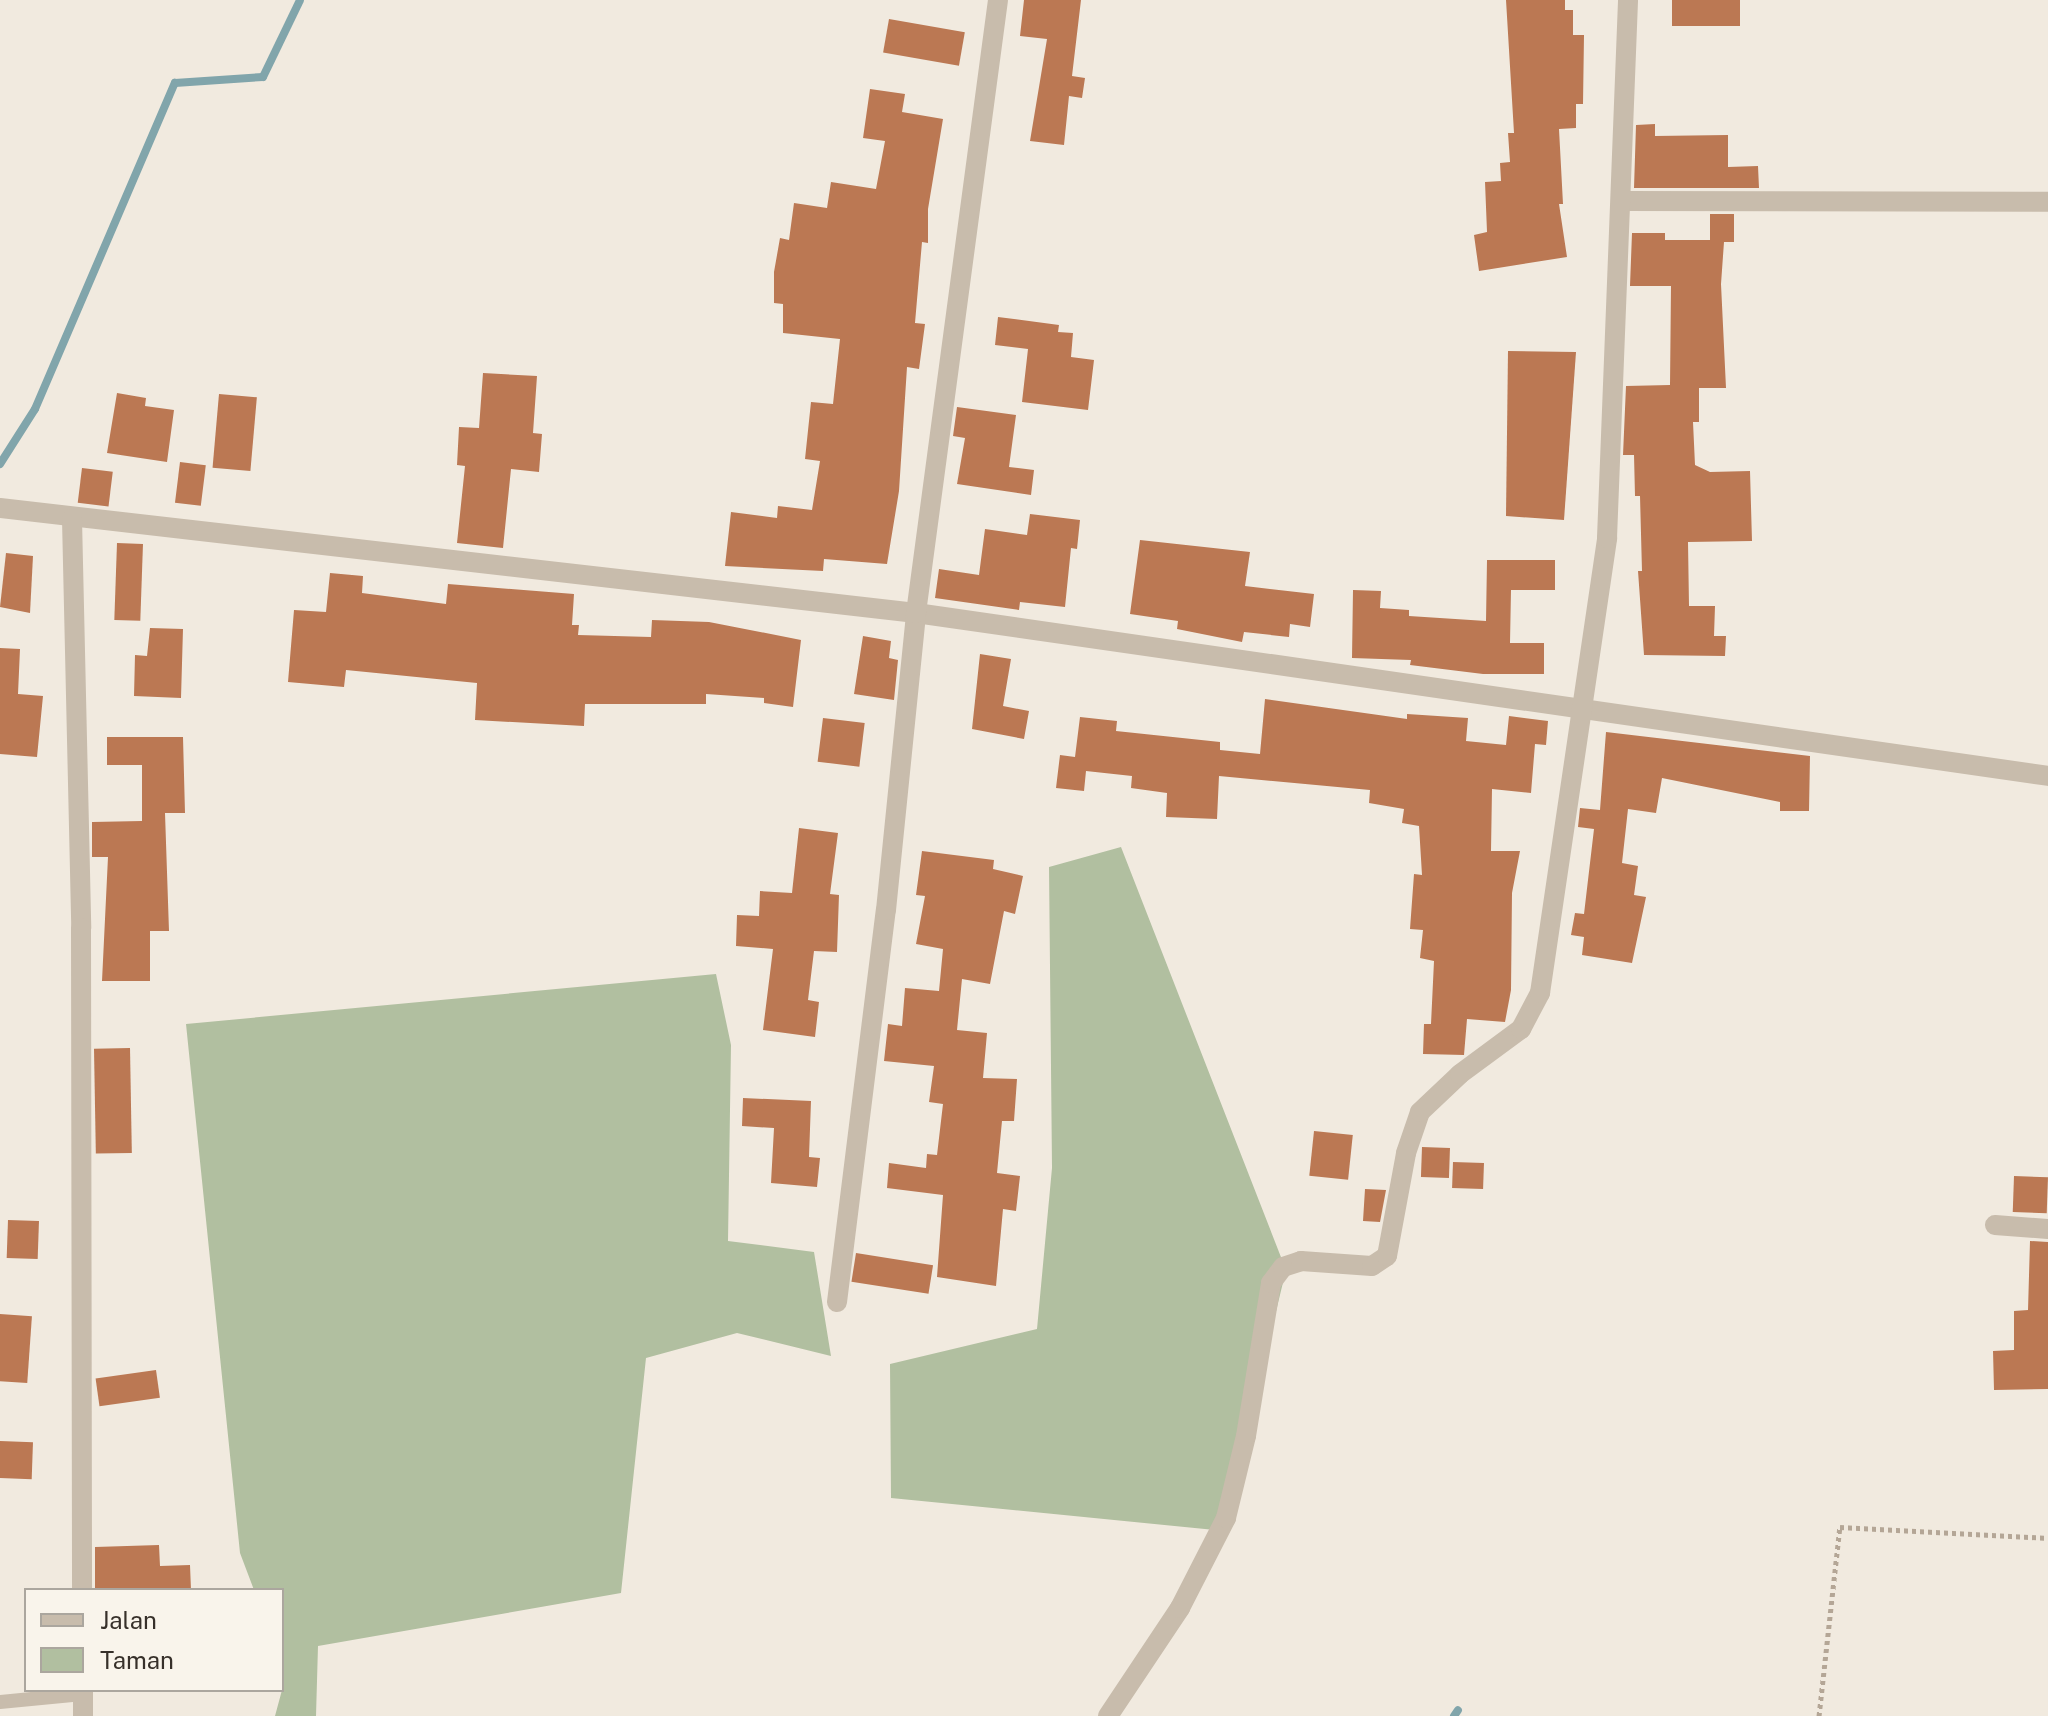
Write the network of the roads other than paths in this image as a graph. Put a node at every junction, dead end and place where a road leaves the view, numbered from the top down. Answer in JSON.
{"nodes":[{"id":1,"x":998,"y":0,"type":"edge"},
{"id":2,"x":1628,"y":0,"type":"edge"},
{"id":3,"x":1621,"y":201,"type":"junction"},
{"id":4,"x":2048,"y":202,"type":"edge"},
{"id":5,"x":0,"y":508,"type":"edge"},
{"id":6,"x":72,"y":519,"type":"junction"},
{"id":7,"x":916,"y":613,"type":"junction"},
{"id":8,"x":1584,"y":713,"type":"junction"},
{"id":9,"x":2048,"y":776,"type":"edge"},
{"id":10,"x":1995,"y":1225,"type":"dead end"},
{"id":11,"x":2048,"y":1229,"type":"edge"},
{"id":12,"x":837,"y":1302,"type":"dead end"},
{"id":13,"x":82,"y":1588,"type":"edge"},
{"id":14,"x":83,"y":1692,"type":"edge"},
{"id":15,"x":0,"y":1702,"type":"edge"},
{"id":16,"x":83,"y":1716,"type":"edge"},
{"id":17,"x":1108,"y":1716,"type":"edge"}],
"edges":[{"from":1,"to":7,"type":"street"},
{"from":2,"to":3,"type":"street"},
{"from":3,"to":4,"type":"street"},
{"from":3,"to":8,"type":"street"},
{"from":5,"to":6,"type":"street"},
{"from":6,"to":7,"type":"street"},
{"from":6,"to":13,"type":"street"},
{"from":7,"to":8,"type":"street"},
{"from":7,"to":12,"type":"street"},
{"from":8,"to":9,"type":"street"},
{"from":8,"to":17,"type":"street"},
{"from":10,"to":11,"type":"street"},
{"from":14,"to":15,"type":"lane"},
{"from":14,"to":16,"type":"street"}]}
